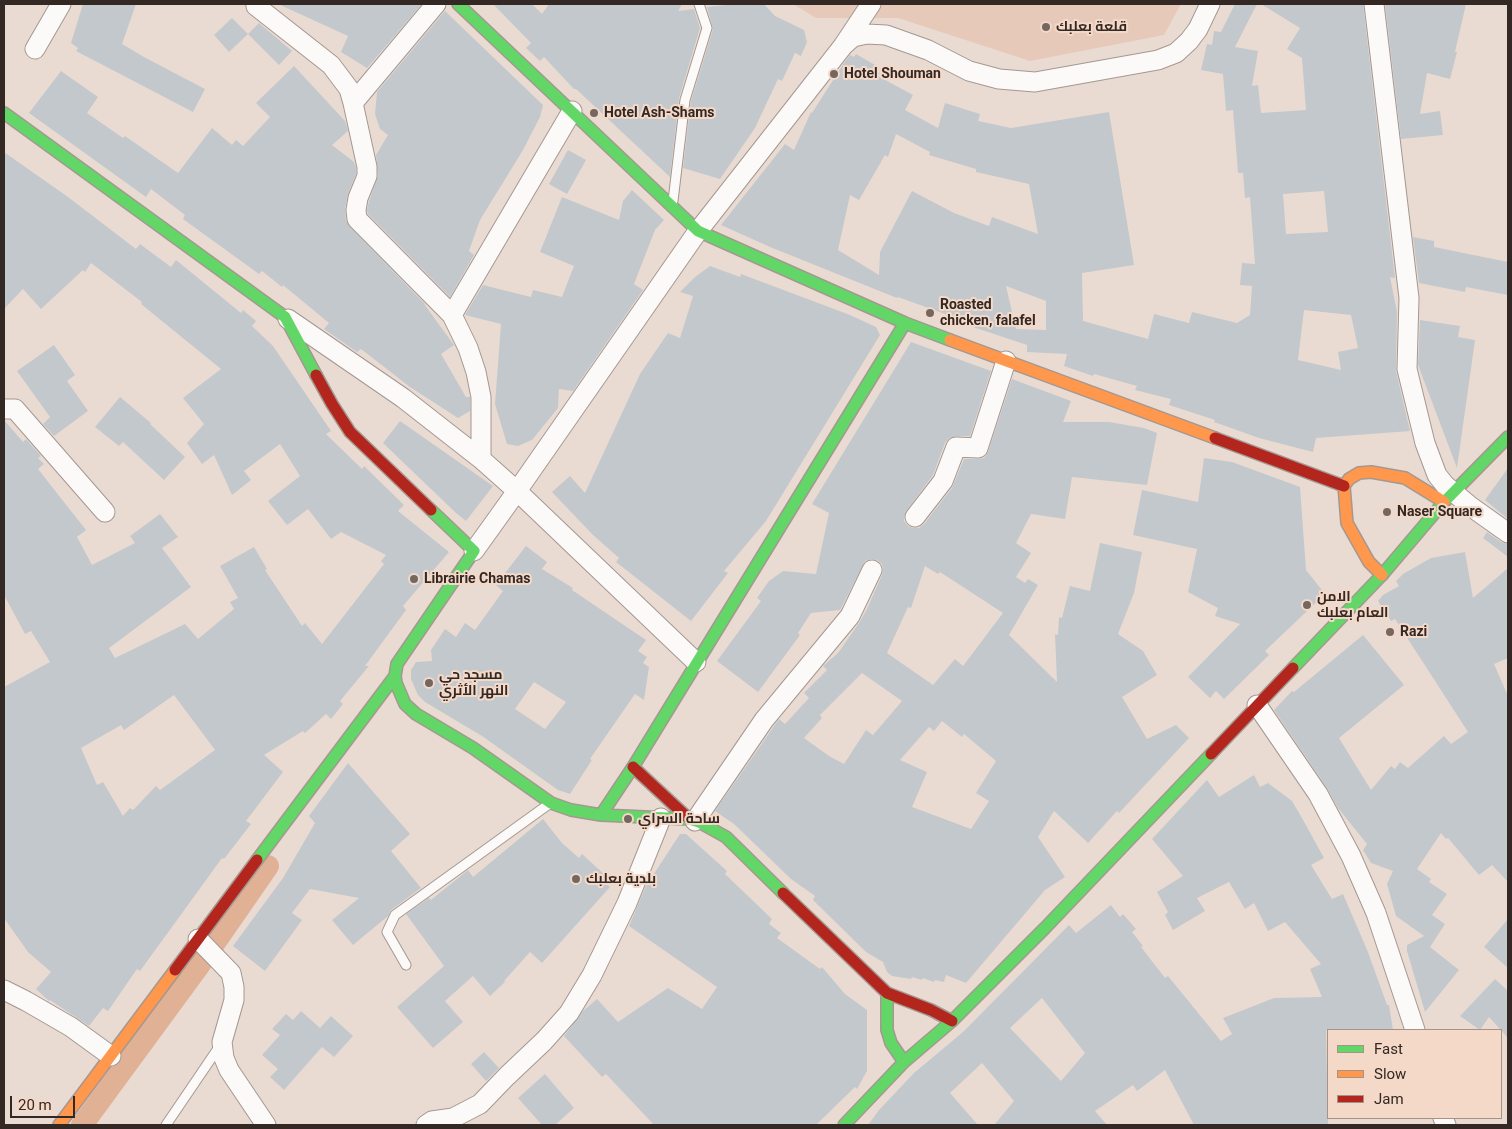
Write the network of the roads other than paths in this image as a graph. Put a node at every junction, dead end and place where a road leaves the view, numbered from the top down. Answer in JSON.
{"nodes":[{"id":1,"x":61,"y":4,"type":"edge"},
{"id":2,"x":256,"y":4,"type":"edge"},
{"id":3,"x":436,"y":4,"type":"edge"},
{"id":4,"x":458,"y":4,"type":"edge"},
{"id":5,"x":699,"y":4,"type":"edge"},
{"id":6,"x":871,"y":4,"type":"edge"},
{"id":7,"x":1210,"y":4,"type":"edge"},
{"id":8,"x":1374,"y":4,"type":"edge"},
{"id":9,"x":843,"y":46,"type":"junction"},
{"id":10,"x":35,"y":49,"type":"dead end"},
{"id":11,"x":354,"y":103,"type":"junction"},
{"id":12,"x":572,"y":111,"type":"junction"},
{"id":13,"x":4,"y":113,"type":"edge"},
{"id":14,"x":672,"y":206,"type":"junction"},
{"id":15,"x":698,"y":231,"type":"junction"},
{"id":16,"x":452,"y":315,"type":"junction"},
{"id":17,"x":285,"y":317,"type":"junction"},
{"id":18,"x":905,"y":323,"type":"junction"},
{"id":19,"x":1006,"y":361,"type":"junction"},
{"id":20,"x":4,"y":409,"type":"edge"},
{"id":21,"x":1508,"y":438,"type":"edge"},
{"id":22,"x":481,"y":459,"type":"junction"},
{"id":23,"x":1344,"y":486,"type":"junction"},
{"id":24,"x":517,"y":491,"type":"junction"},
{"id":25,"x":1449,"y":497,"type":"junction"},
{"id":26,"x":105,"y":512,"type":"dead end"},
{"id":27,"x":915,"y":517,"type":"dead end"},
{"id":28,"x":1508,"y":533,"type":"edge"},
{"id":29,"x":474,"y":551,"type":"junction"},
{"id":30,"x":872,"y":570,"type":"dead end"},
{"id":31,"x":1382,"y":575,"type":"junction"},
{"id":32,"x":696,"y":662,"type":"junction"},
{"id":33,"x":394,"y":676,"type":"junction"},
{"id":34,"x":1257,"y":705,"type":"junction"},
{"id":35,"x":633,"y":767,"type":"junction"},
{"id":36,"x":551,"y":803,"type":"junction"},
{"id":37,"x":601,"y":815,"type":"junction"},
{"id":38,"x":661,"y":818,"type":"junction"},
{"id":39,"x":692,"y":820,"type":"junction"},
{"id":40,"x":203,"y":943,"type":"junction"},
{"id":41,"x":406,"y":965,"type":"dead end"},
{"id":42,"x":4,"y":990,"type":"edge"},
{"id":43,"x":887,"y":993,"type":"junction"},
{"id":44,"x":952,"y":1020,"type":"junction"},
{"id":45,"x":1414,"y":1029,"type":"edge"},
{"id":46,"x":222,"y":1042,"type":"junction"},
{"id":47,"x":111,"y":1056,"type":"junction"},
{"id":48,"x":904,"y":1062,"type":"junction"},
{"id":49,"x":59,"y":1125,"type":"edge"},
{"id":50,"x":166,"y":1125,"type":"edge"},
{"id":51,"x":266,"y":1125,"type":"edge"},
{"id":52,"x":426,"y":1125,"type":"edge"},
{"id":53,"x":844,"y":1125,"type":"edge"}],
"edges":[{"from":1,"to":10,"type":"street"},
{"from":2,"to":11,"type":"street"},
{"from":3,"to":11,"type":"street"},
{"from":4,"to":12,"type":"main road"},
{"from":5,"to":14,"type":"lane"},
{"from":6,"to":9,"type":"street"},
{"from":7,"to":9,"type":"street"},
{"from":8,"to":25,"type":"street"},
{"from":9,"to":15,"type":"street"},
{"from":11,"to":16,"type":"street"},
{"from":12,"to":14,"type":"main road"},
{"from":12,"to":16,"type":"street"},
{"from":13,"to":17,"type":"main road"},
{"from":14,"to":15,"type":"main road"},
{"from":15,"to":18,"type":"main road"},
{"from":15,"to":24,"type":"street"},
{"from":16,"to":22,"type":"street"},
{"from":17,"to":22,"type":"street"},
{"from":17,"to":29,"type":"main road"},
{"from":18,"to":19,"type":"main road"},
{"from":18,"to":32,"type":"main road"},
{"from":19,"to":23,"type":"main road"},
{"from":19,"to":27,"type":"street"},
{"from":20,"to":26,"type":"street"},
{"from":21,"to":25,"type":"main road"},
{"from":22,"to":24,"type":"street"},
{"from":23,"to":25,"type":"main road"},
{"from":23,"to":31,"type":"main road"},
{"from":24,"to":29,"type":"street"},
{"from":24,"to":32,"type":"street"},
{"from":25,"to":28,"type":"street"},
{"from":25,"to":31,"type":"main road"},
{"from":29,"to":33,"type":"main road"},
{"from":30,"to":39,"type":"street"},
{"from":31,"to":34,"type":"main road"},
{"from":32,"to":35,"type":"main road"},
{"from":33,"to":36,"type":"main road"},
{"from":33,"to":40,"type":"main road"},
{"from":34,"to":44,"type":"main road"},
{"from":34,"to":45,"type":"street"},
{"from":35,"to":37,"type":"main road"},
{"from":35,"to":39,"type":"main road"},
{"from":36,"to":37,"type":"main road"},
{"from":36,"to":41,"type":"lane"},
{"from":37,"to":38,"type":"main road"},
{"from":38,"to":39,"type":"main road"},
{"from":38,"to":52,"type":"street"},
{"from":39,"to":43,"type":"main road"},
{"from":40,"to":46,"type":"street"},
{"from":40,"to":47,"type":"main road"},
{"from":42,"to":47,"type":"street"},
{"from":43,"to":44,"type":"main road"},
{"from":43,"to":48,"type":"main road"},
{"from":44,"to":48,"type":"main road"},
{"from":46,"to":50,"type":"lane"},
{"from":46,"to":51,"type":"street"},
{"from":47,"to":49,"type":"main road"},
{"from":48,"to":53,"type":"main road"}]}
